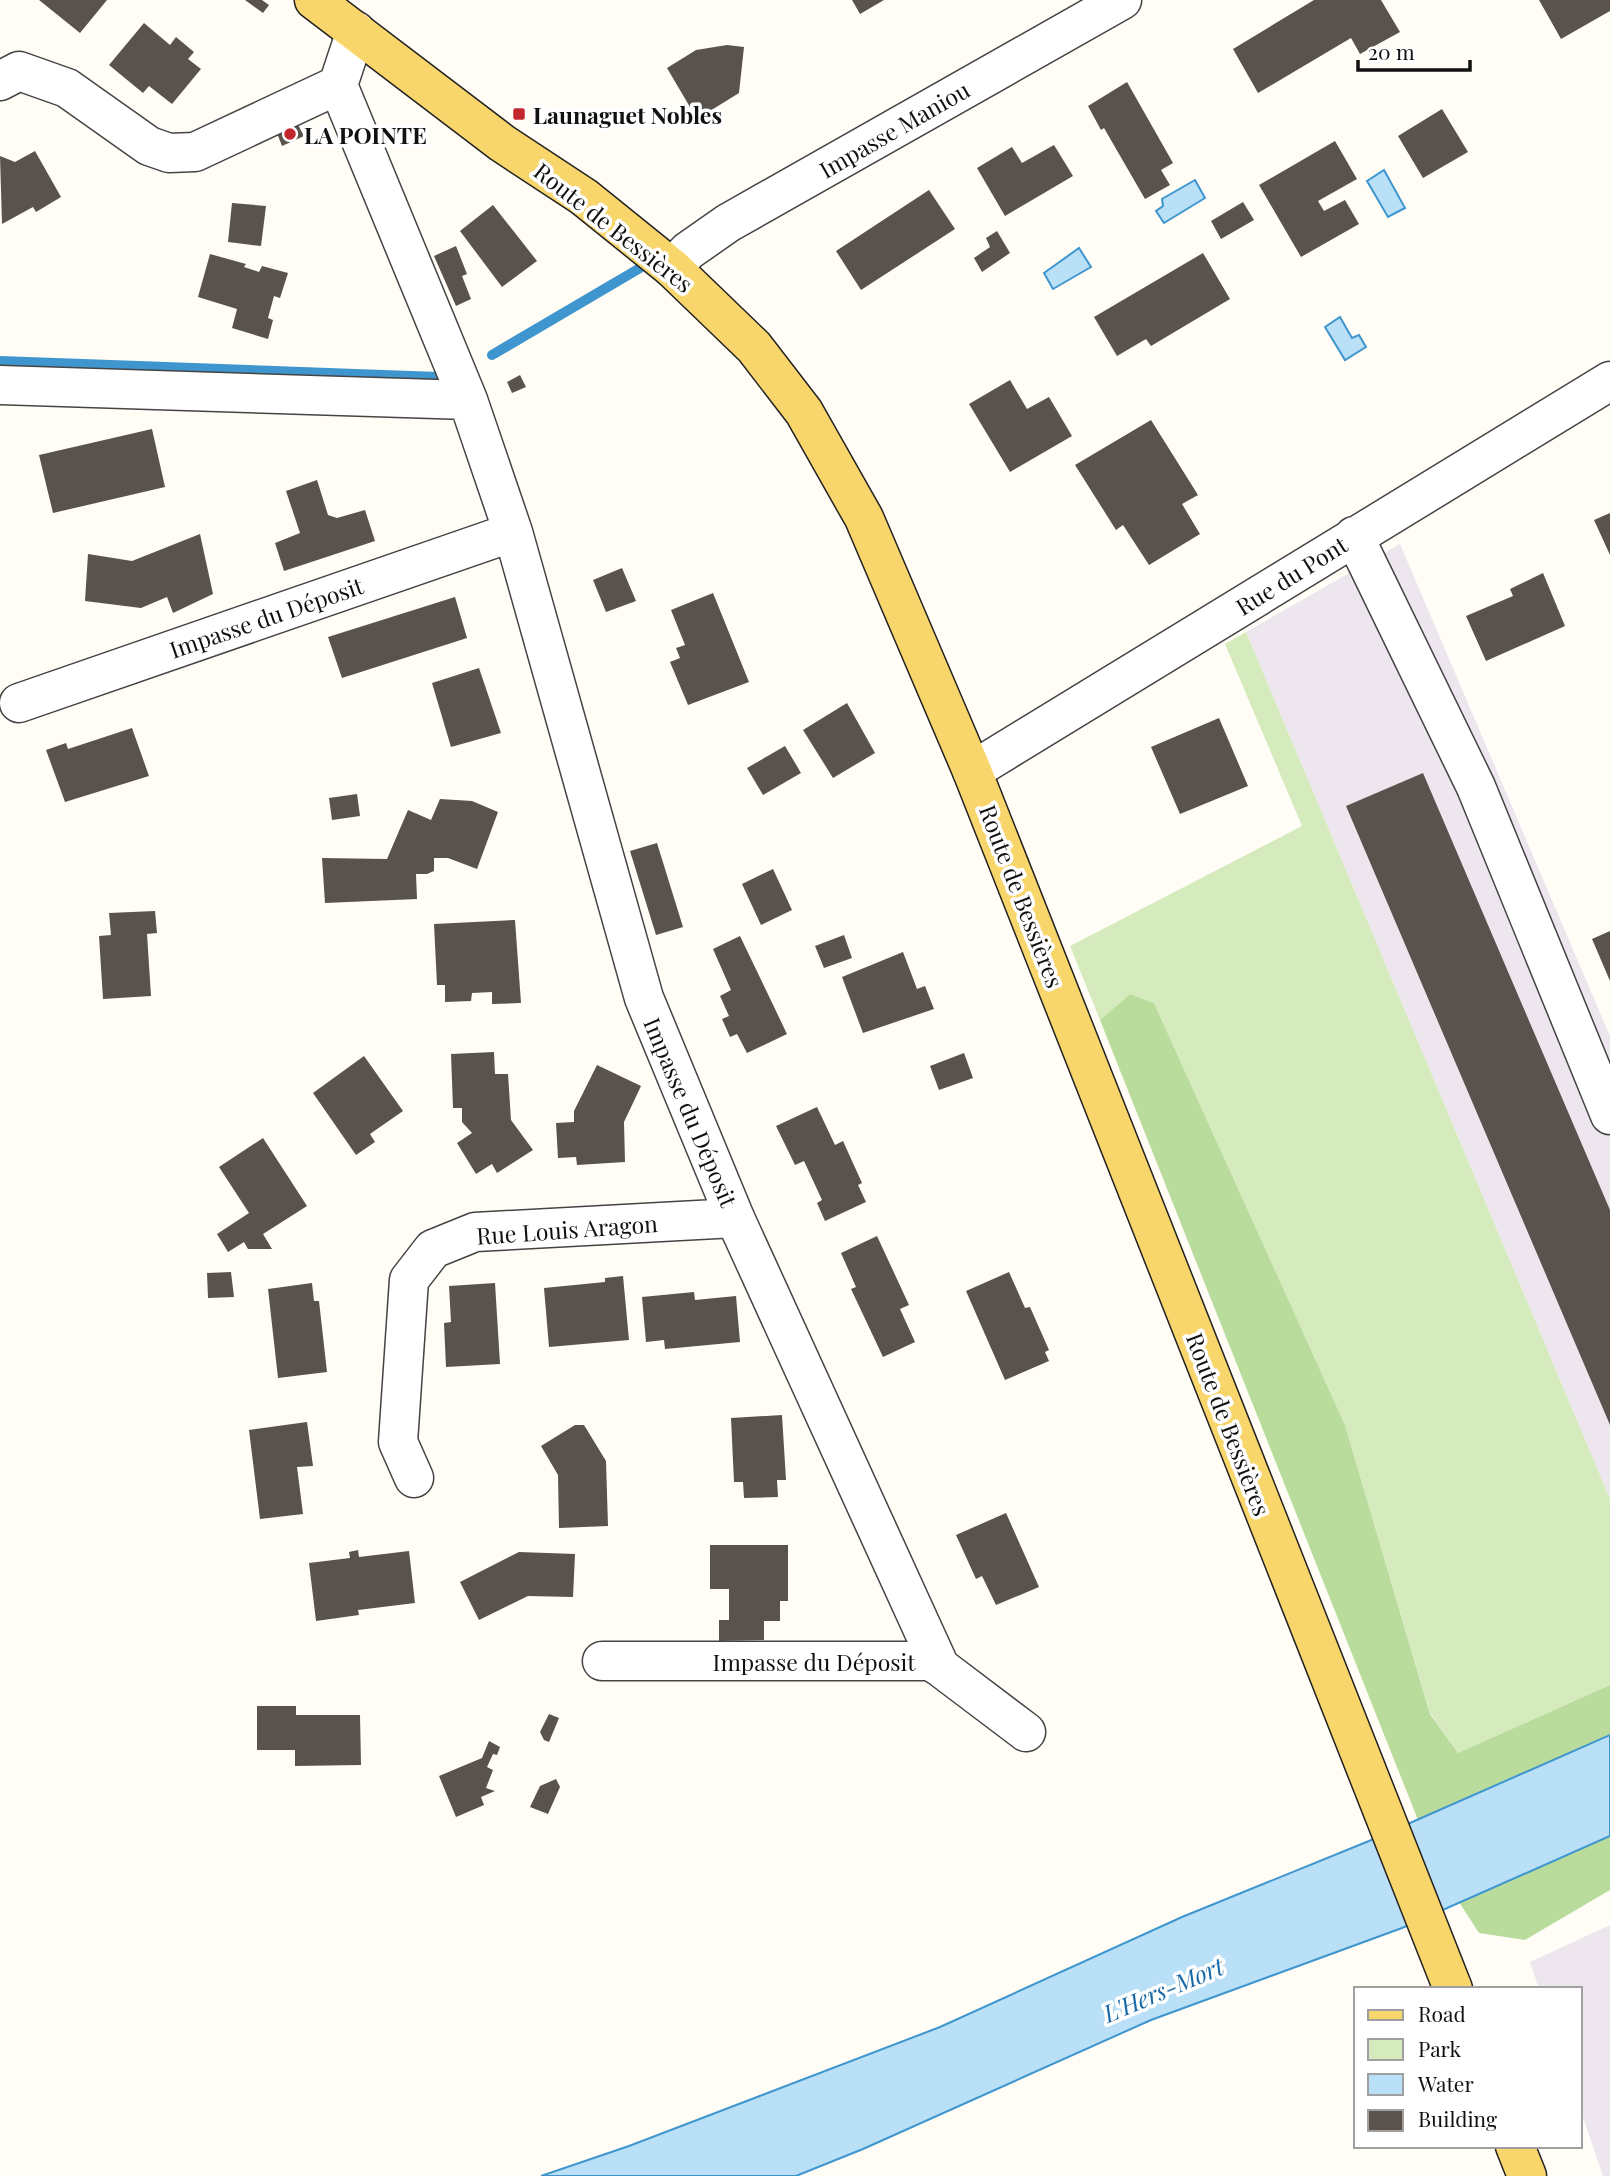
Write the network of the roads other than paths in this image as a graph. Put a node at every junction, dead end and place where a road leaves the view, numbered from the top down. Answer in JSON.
{"nodes":[{"id":1,"x":314,"y":0,"type":"edge"},
{"id":2,"x":1122,"y":0,"type":"edge"},
{"id":3,"x":356,"y":31,"type":"junction"},
{"id":4,"x":0,"y":81,"type":"edge"},
{"id":5,"x":338,"y":85,"type":"junction"},
{"id":6,"x":672,"y":268,"type":"junction"},
{"id":7,"x":1610,"y":381,"type":"edge"},
{"id":8,"x":0,"y":385,"type":"edge"},
{"id":9,"x":468,"y":400,"type":"junction"},
{"id":10,"x":513,"y":532,"type":"junction"},
{"id":11,"x":1354,"y":536,"type":"junction"},
{"id":12,"x":19,"y":703,"type":"dead end"},
{"id":13,"x":972,"y":771,"type":"junction"},
{"id":14,"x":1610,"y":1115,"type":"edge"},
{"id":15,"x":735,"y":1218,"type":"junction"},
{"id":16,"x":414,"y":1478,"type":"dead end"},
{"id":17,"x":601,"y":1661,"type":"dead end"},
{"id":18,"x":940,"y":1667,"type":"junction"},
{"id":19,"x":1026,"y":1732,"type":"dead end"},
{"id":20,"x":1450,"y":1980,"type":"edge"},
{"id":21,"x":1516,"y":2148,"type":"edge"},
{"id":22,"x":1527,"y":2176,"type":"edge"}],
"edges":[{"from":1,"to":3,"type":"main road","name":"Route de Bessières"},
{"from":2,"to":6,"type":"street","name":"Impasse Maniou"},
{"from":3,"to":5,"type":"street"},
{"from":3,"to":6,"type":"main road","name":"Route de Bessières"},
{"from":4,"to":5,"type":"street"},
{"from":5,"to":9,"type":"street","name":"Impasse du Déposit"},
{"from":6,"to":13,"type":"main road","name":"Route de Bessières"},
{"from":7,"to":11,"type":"street","name":"Rue du Pont"},
{"from":8,"to":9,"type":"street"},
{"from":9,"to":10,"type":"street","name":"Impasse du Déposit"},
{"from":10,"to":12,"type":"street","name":"Impasse du Déposit"},
{"from":10,"to":15,"type":"street","name":"Impasse du Déposit"},
{"from":11,"to":13,"type":"street","name":"Rue du Pont"},
{"from":11,"to":14,"type":"street"},
{"from":13,"to":20,"type":"main road","name":"Route de Bessières"},
{"from":15,"to":16,"type":"street","name":"Rue Louis Aragon"},
{"from":15,"to":18,"type":"street","name":"Impasse du Déposit"},
{"from":17,"to":18,"type":"street","name":"Impasse du Déposit"},
{"from":18,"to":19,"type":"street","name":"Impasse du Déposit"},
{"from":21,"to":22,"type":"main road"}]}
